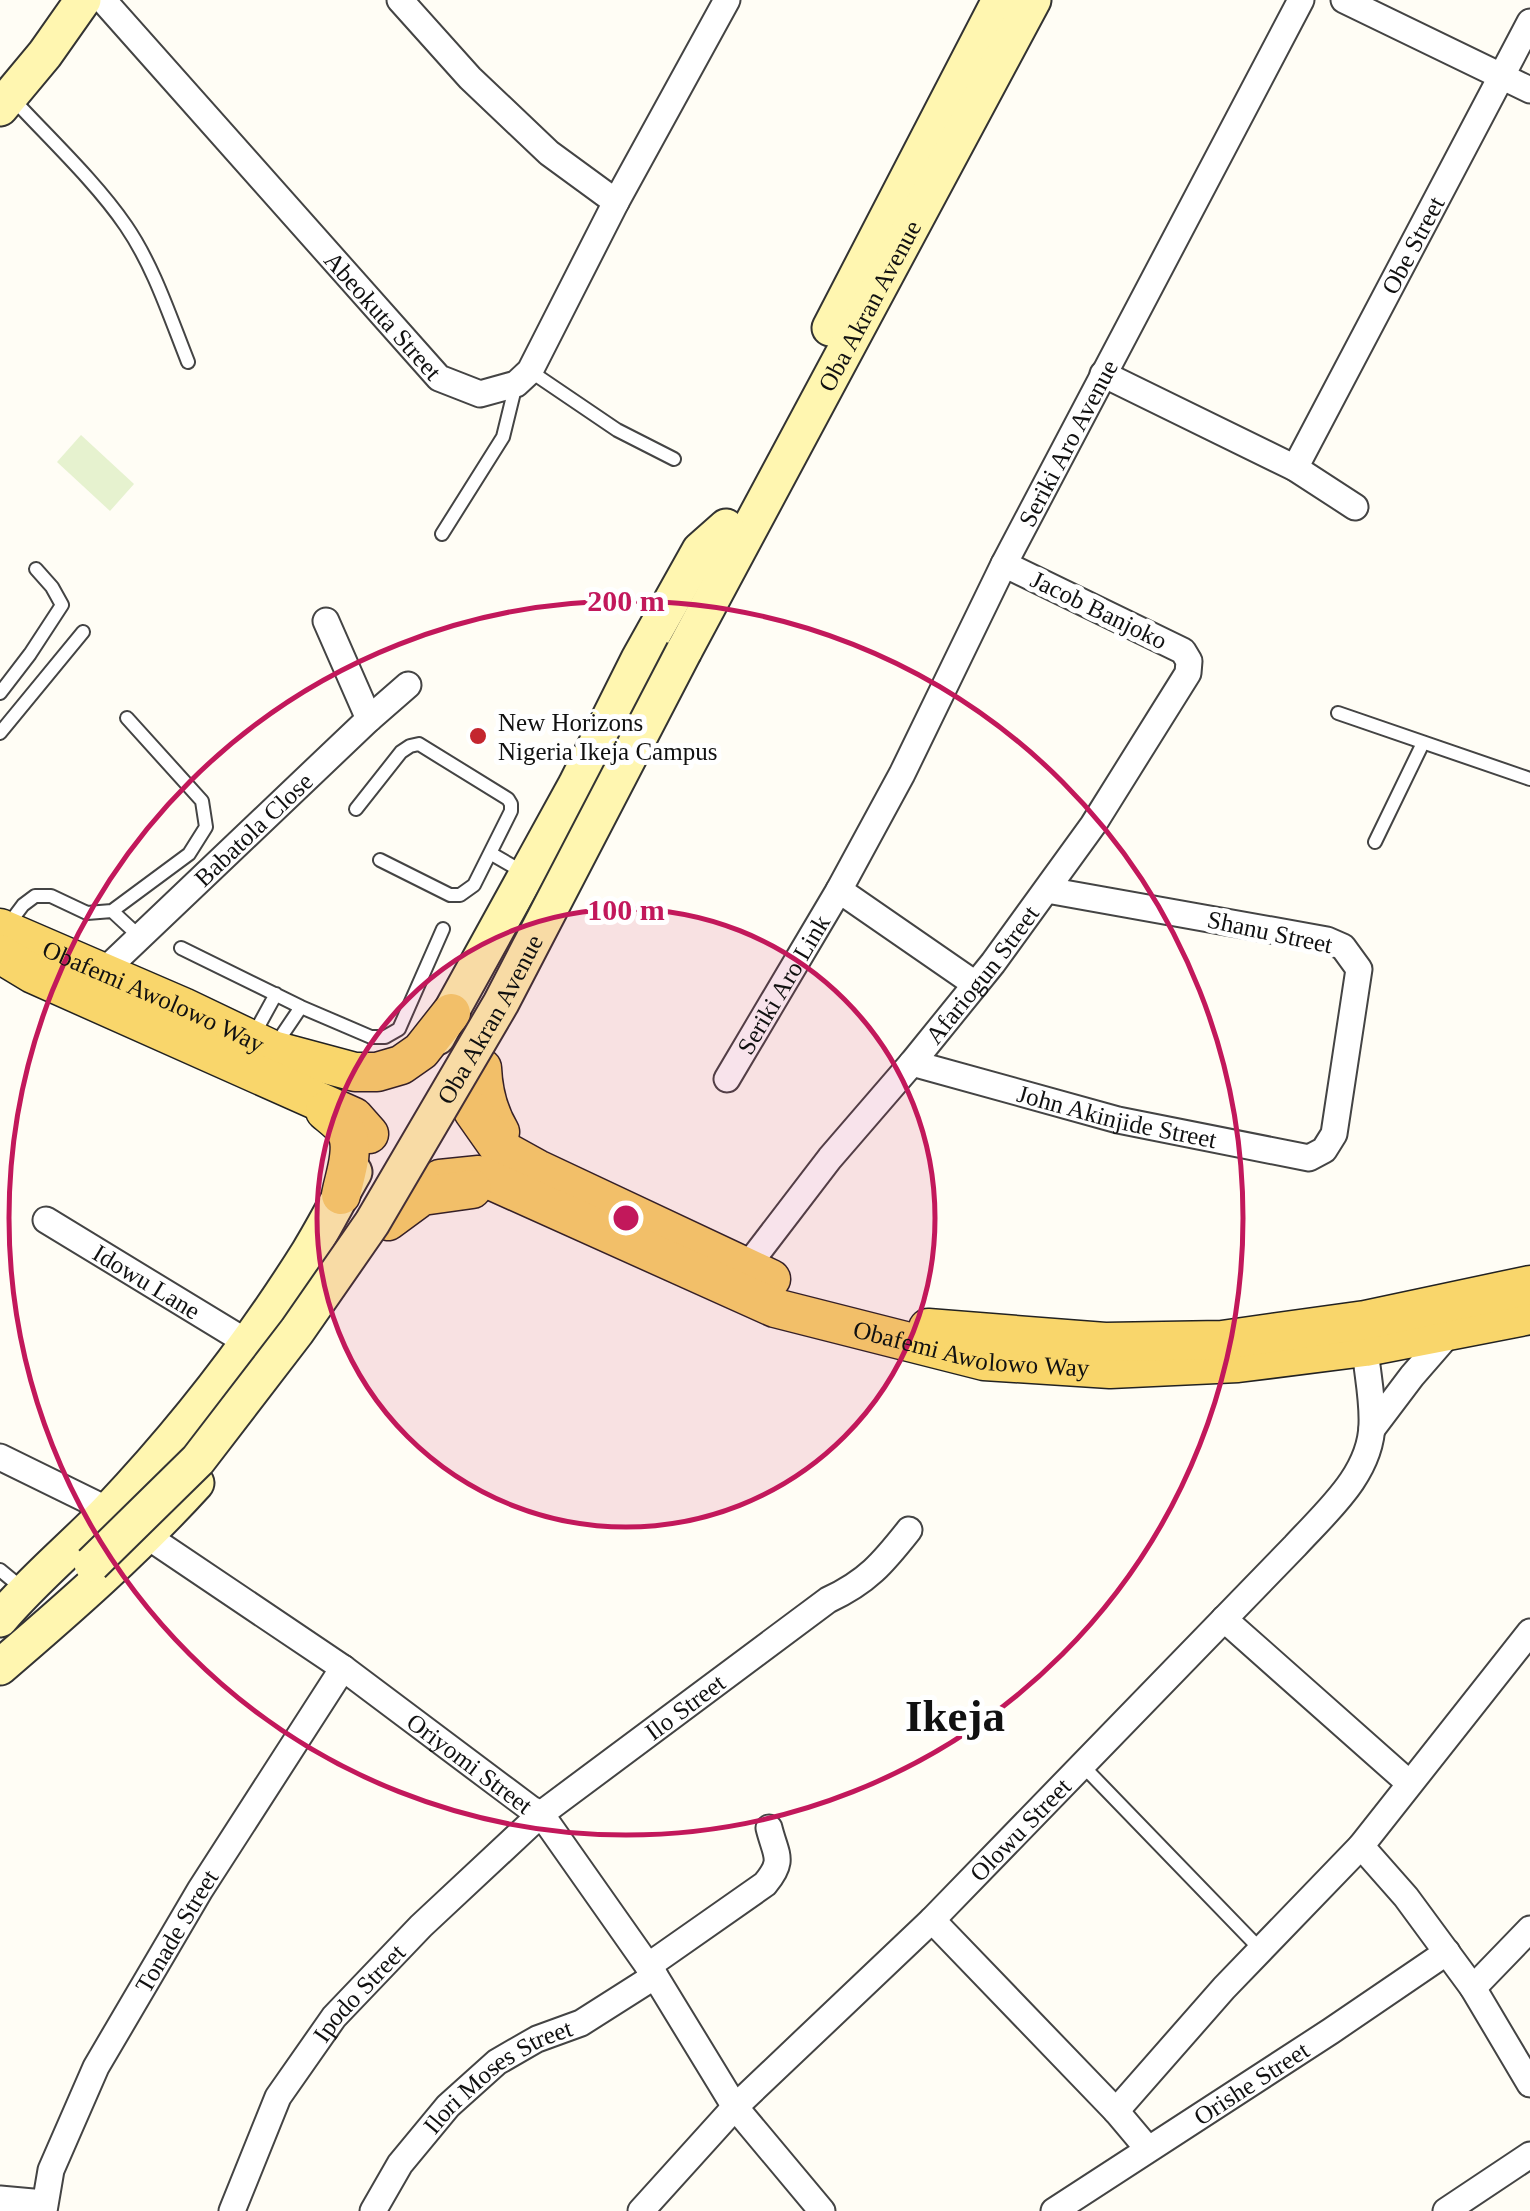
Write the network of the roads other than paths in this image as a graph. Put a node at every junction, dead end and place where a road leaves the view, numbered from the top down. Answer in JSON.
{"nodes":[{"id":1,"x":83,"y":0,"type":"edge"},
{"id":2,"x":103,"y":0,"type":"edge"},
{"id":3,"x":727,"y":0,"type":"edge"},
{"id":4,"x":1000,"y":0,"type":"edge"},
{"id":5,"x":1033,"y":0,"type":"edge"},
{"id":6,"x":1301,"y":0,"type":"edge"},
{"id":7,"x":1344,"y":0,"type":"edge"},
{"id":8,"x":410,"y":4,"type":"edge"},
{"id":9,"x":1530,"y":22,"type":"edge"},
{"id":10,"x":1501,"y":76,"type":"junction"},
{"id":11,"x":1530,"y":90,"type":"edge"},
{"id":12,"x":5,"y":102,"type":"edge"},
{"id":13,"x":616,"y":202,"type":"junction"},
{"id":14,"x":188,"y":362,"type":"dead end"},
{"id":15,"x":1103,"y":374,"type":"junction"},
{"id":16,"x":523,"y":377,"type":"junction"},
{"id":17,"x":674,"y":459,"type":"dead end"},
{"id":18,"x":1295,"y":468,"type":"junction"},
{"id":19,"x":1356,"y":507,"type":"dead end"},
{"id":20,"x":741,"y":521,"type":"junction"},
{"id":21,"x":442,"y":534,"type":"dead end"},
{"id":22,"x":1004,"y":564,"type":"junction"},
{"id":23,"x":36,"y":568,"type":"dead end"},
{"id":24,"x":326,"y":620,"type":"dead end"},
{"id":25,"x":82,"y":632,"type":"dead end"},
{"id":26,"x":1190,"y":661,"type":"joint"},
{"id":27,"x":408,"y":686,"type":"dead end"},
{"id":28,"x":0,"y":693,"type":"edge"},
{"id":29,"x":1338,"y":713,"type":"dead end"},
{"id":30,"x":127,"y":718,"type":"dead end"},
{"id":31,"x":369,"y":719,"type":"junction"},
{"id":32,"x":0,"y":734,"type":"edge"},
{"id":33,"x":1424,"y":743,"type":"junction"},
{"id":34,"x":1530,"y":778,"type":"edge"},
{"id":35,"x":356,"y":809,"type":"dead end"},
{"id":36,"x":1376,"y":842,"type":"dead end"},
{"id":37,"x":490,"y":853,"type":"junction"},
{"id":38,"x":380,"y":860,"type":"dead end"},
{"id":39,"x":522,"y":883,"type":"junction"},
{"id":40,"x":839,"y":890,"type":"junction"},
{"id":41,"x":1047,"y":890,"type":"junction"},
{"id":42,"x":112,"y":911,"type":"junction"},
{"id":43,"x":562,"y":916,"type":"junction"},
{"id":44,"x":443,"y":929,"type":"dead end"},
{"id":45,"x":140,"y":937,"type":"junction"},
{"id":46,"x":1,"y":944,"type":"edge"},
{"id":47,"x":181,"y":948,"type":"dead end"},
{"id":48,"x":101,"y":974,"type":"junction"},
{"id":49,"x":976,"y":984,"type":"junction"},
{"id":50,"x":276,"y":994,"type":"junction"},
{"id":51,"x":301,"y":1006,"type":"junction"},
{"id":52,"x":451,"y":1012,"type":"junction"},
{"id":53,"x":912,"y":1063,"type":"junction"},
{"id":54,"x":282,"y":1065,"type":"junction"},
{"id":55,"x":409,"y":1076,"type":"junction"},
{"id":56,"x":727,"y":1079,"type":"dead end"},
{"id":57,"x":474,"y":1093,"type":"junction"},
{"id":58,"x":369,"y":1134,"type":"junction"},
{"id":59,"x":1324,"y":1150,"type":"joint"},
{"id":60,"x":516,"y":1175,"type":"junction"},
{"id":61,"x":440,"y":1179,"type":"junction"},
{"id":62,"x":341,"y":1195,"type":"junction"},
{"id":63,"x":46,"y":1220,"type":"dead end"},
{"id":64,"x":388,"y":1222,"type":"junction"},
{"id":65,"x":746,"y":1269,"type":"junction"},
{"id":66,"x":1530,"y":1286,"type":"edge"},
{"id":67,"x":1530,"y":1316,"type":"edge"},
{"id":68,"x":1452,"y":1330,"type":"junction"},
{"id":69,"x":921,"y":1335,"type":"junction"},
{"id":70,"x":248,"y":1342,"type":"junction"},
{"id":71,"x":1365,"y":1347,"type":"junction"},
{"id":72,"x":281,"y":1374,"type":"junction"},
{"id":73,"x":1372,"y":1429,"type":"junction"},
{"id":74,"x":0,"y":1457,"type":"edge"},
{"id":75,"x":108,"y":1510,"type":"junction"},
{"id":76,"x":909,"y":1530,"type":"dead end"},
{"id":77,"x":147,"y":1536,"type":"junction"},
{"id":78,"x":88,"y":1560,"type":"junction"},
{"id":79,"x":12,"y":1580,"type":"edge"},
{"id":80,"x":0,"y":1619,"type":"edge"},
{"id":81,"x":1224,"y":1619,"type":"junction"},
{"id":82,"x":0,"y":1628,"type":"edge"},
{"id":83,"x":1530,"y":1632,"type":"edge"},
{"id":84,"x":0,"y":1664,"type":"edge"},
{"id":85,"x":343,"y":1668,"type":"junction"},
{"id":86,"x":1082,"y":1765,"type":"junction"},
{"id":87,"x":1409,"y":1783,"type":"junction"},
{"id":88,"x":541,"y":1814,"type":"junction"},
{"id":89,"x":769,"y":1828,"type":"dead end"},
{"id":90,"x":1361,"y":1846,"type":"junction"},
{"id":91,"x":932,"y":1920,"type":"junction"},
{"id":92,"x":1530,"y":1929,"type":"edge"},
{"id":93,"x":1261,"y":1950,"type":"junction"},
{"id":94,"x":1446,"y":1952,"type":"junction"},
{"id":95,"x":652,"y":1971,"type":"junction"},
{"id":96,"x":1473,"y":1988,"type":"junction"},
{"id":97,"x":1530,"y":2084,"type":"edge"},
{"id":98,"x":735,"y":2107,"type":"junction"},
{"id":99,"x":1116,"y":2111,"type":"junction"},
{"id":100,"x":1148,"y":2149,"type":"junction"},
{"id":101,"x":1530,"y":2154,"type":"edge"},
{"id":102,"x":0,"y":2198,"type":"edge"},
{"id":103,"x":44,"y":2207,"type":"edge"},
{"id":104,"x":232,"y":2211,"type":"edge"},
{"id":105,"x":373,"y":2211,"type":"edge"},
{"id":106,"x":641,"y":2211,"type":"edge"},
{"id":107,"x":822,"y":2211,"type":"edge"},
{"id":108,"x":1054,"y":2211,"type":"edge"},
{"id":109,"x":1446,"y":2211,"type":"edge"}],
"edges":[{"from":1,"to":12,"type":"main road"},
{"from":2,"to":16,"type":"street","name":"Abeokuta Street"},
{"from":3,"to":13,"type":"street"},
{"from":4,"to":20,"type":"main road","name":"Oba Akran Avenue"},
{"from":5,"to":20,"type":"main road","name":"Oba Akran Avenue"},
{"from":6,"to":15,"type":"street","name":"Seriki Aro Avenue"},
{"from":7,"to":10,"type":"street"},
{"from":8,"to":13,"type":"street"},
{"from":9,"to":10,"type":"street","name":"Obe Street"},
{"from":10,"to":11,"type":"street"},
{"from":10,"to":18,"type":"street","name":"Obe Street"},
{"from":12,"to":14,"type":"lane"},
{"from":13,"to":16,"type":"street"},
{"from":15,"to":18,"type":"street"},
{"from":15,"to":22,"type":"street","name":"Seriki Aro Avenue"},
{"from":16,"to":17,"type":"lane"},
{"from":16,"to":21,"type":"lane"},
{"from":18,"to":19,"type":"street"},
{"from":20,"to":39,"type":"main road"},
{"from":20,"to":43,"type":"main road"},
{"from":20,"to":78,"type":"main road","name":"Oba Akran Avenue","bridge":true},
{"from":22,"to":26,"type":"street","name":"Jacob Banjoko"},
{"from":22,"to":40,"type":"street","name":"Seriki Aro Avenue"},
{"from":23,"to":28,"type":"lane"},
{"from":24,"to":31,"type":"street"},
{"from":25,"to":32,"type":"lane"},
{"from":26,"to":41,"type":"street","name":"Afariogun Street"},
{"from":27,"to":31,"type":"street","name":"Babatola Close"},
{"from":29,"to":33,"type":"lane"},
{"from":30,"to":42,"type":"lane"},
{"from":31,"to":45,"type":"street","name":"Babatola Close"},
{"from":33,"to":34,"type":"lane"},
{"from":33,"to":36,"type":"lane"},
{"from":35,"to":37,"type":"lane"},
{"from":37,"to":38,"type":"lane"},
{"from":37,"to":39,"type":"lane"},
{"from":39,"to":43,"type":"main road"},
{"from":39,"to":52,"type":"main road"},
{"from":40,"to":49,"type":"street"},
{"from":40,"to":56,"type":"street","name":"Seriki Aro Link"},
{"from":41,"to":49,"type":"street","name":"Afariogun Street"},
{"from":41,"to":59,"type":"street","name":"Shanu Street"},
{"from":42,"to":45,"type":"lane"},
{"from":42,"to":46,"type":"lane"},
{"from":43,"to":57,"type":"main road"},
{"from":44,"to":51,"type":"lane"},
{"from":45,"to":48,"type":"street","name":"Babatola Close"},
{"from":46,"to":48,"type":"main road","name":"Obafemi Awolowo Way"},
{"from":46,"to":54,"type":"main road","name":"Obafemi Awolowo Way"},
{"from":47,"to":50,"type":"lane"},
{"from":48,"to":54,"type":"main road","name":"Obafemi Awolowo Way"},
{"from":49,"to":53,"type":"street","name":"Afariogun Street"},
{"from":50,"to":51,"type":"lane"},
{"from":50,"to":54,"type":"lane"},
{"from":51,"to":54,"type":"lane"},
{"from":52,"to":54,"type":"main road"},
{"from":52,"to":55,"type":"main road"},
{"from":53,"to":59,"type":"street","name":"John Akinjide Street"},
{"from":53,"to":65,"type":"street","name":"Afariogun Street"},
{"from":54,"to":55,"type":"main road"},
{"from":54,"to":58,"type":"main road"},
{"from":54,"to":62,"type":"main road"},
{"from":55,"to":57,"type":"main road","name":"Obafemi Awolowo Way"},
{"from":55,"to":58,"type":"main road"},
{"from":57,"to":60,"type":"main road","name":"Obafemi Awolowo Way"},
{"from":57,"to":61,"type":"main road"},
{"from":58,"to":61,"type":"main road","name":"Obafemi Awolowo Way"},
{"from":58,"to":62,"type":"main road"},
{"from":60,"to":61,"type":"main road","name":"Obafemi Awolowo Way"},
{"from":60,"to":64,"type":"main road"},
{"from":60,"to":65,"type":"main road","name":"Obafemi Awolowo Way"},
{"from":60,"to":69,"type":"main road","name":"Obafemi Awolowo Way"},
{"from":61,"to":64,"type":"main road"},
{"from":62,"to":70,"type":"main road"},
{"from":63,"to":70,"type":"street","name":"Idowu Lane"},
{"from":64,"to":72,"type":"main road"},
{"from":65,"to":69,"type":"main road","name":"Obafemi Awolowo Way"},
{"from":66,"to":69,"type":"main road","name":"Obafemi Awolowo Way"},
{"from":67,"to":68,"type":"main road","name":"Obafemi Awolowo Way"},
{"from":68,"to":71,"type":"main road","name":"Obafemi Awolowo Way"},
{"from":68,"to":73,"type":"street","name":"Olowu Street"},
{"from":69,"to":71,"type":"main road","name":"Obafemi Awolowo Way"},
{"from":70,"to":72,"type":"main road"},
{"from":70,"to":75,"type":"main road"},
{"from":71,"to":73,"type":"street","name":"Olowu Street"},
{"from":72,"to":77,"type":"main road"},
{"from":73,"to":81,"type":"street","name":"Olowu Street"},
{"from":74,"to":75,"type":"street"},
{"from":75,"to":79,"type":"main road"},
{"from":76,"to":88,"type":"street","name":"Ilo Street"},
{"from":77,"to":84,"type":"main road"},
{"from":77,"to":85,"type":"street","name":"Oriyomi Street"},
{"from":78,"to":82,"type":"main road"},
{"from":78,"to":84,"type":"main road"},
{"from":79,"to":80,"type":"main road"},
{"from":81,"to":86,"type":"street","name":"Olowu Street"},
{"from":81,"to":87,"type":"street"},
{"from":83,"to":87,"type":"street"},
{"from":85,"to":88,"type":"street","name":"Oriyomi Street"},
{"from":85,"to":103,"type":"street","name":"Tonade Street"},
{"from":86,"to":91,"type":"street","name":"Olowu Street"},
{"from":86,"to":93,"type":"lane"},
{"from":87,"to":90,"type":"street"},
{"from":88,"to":95,"type":"street","name":"Oriyomi Street"},
{"from":88,"to":104,"type":"street","name":"Ipodo Street"},
{"from":89,"to":95,"type":"street","name":"Ilori Moses Street"},
{"from":90,"to":93,"type":"street"},
{"from":90,"to":94,"type":"street"},
{"from":91,"to":98,"type":"street","name":"Olowu Street"},
{"from":91,"to":99,"type":"street"},
{"from":92,"to":96,"type":"street"},
{"from":93,"to":99,"type":"street"},
{"from":94,"to":96,"type":"street"},
{"from":94,"to":100,"type":"street","name":"Orishe Street"},
{"from":95,"to":98,"type":"street","name":"Oriyomi Street"},
{"from":95,"to":105,"type":"street","name":"Ilori Moses Street"},
{"from":96,"to":97,"type":"street"},
{"from":98,"to":106,"type":"street","name":"Olowu Street"},
{"from":98,"to":107,"type":"street","name":"Oriyomi Street"},
{"from":99,"to":100,"type":"street"},
{"from":100,"to":108,"type":"street","name":"Orishe Street"},
{"from":101,"to":109,"type":"street"},
{"from":102,"to":103,"type":"street"}]}
